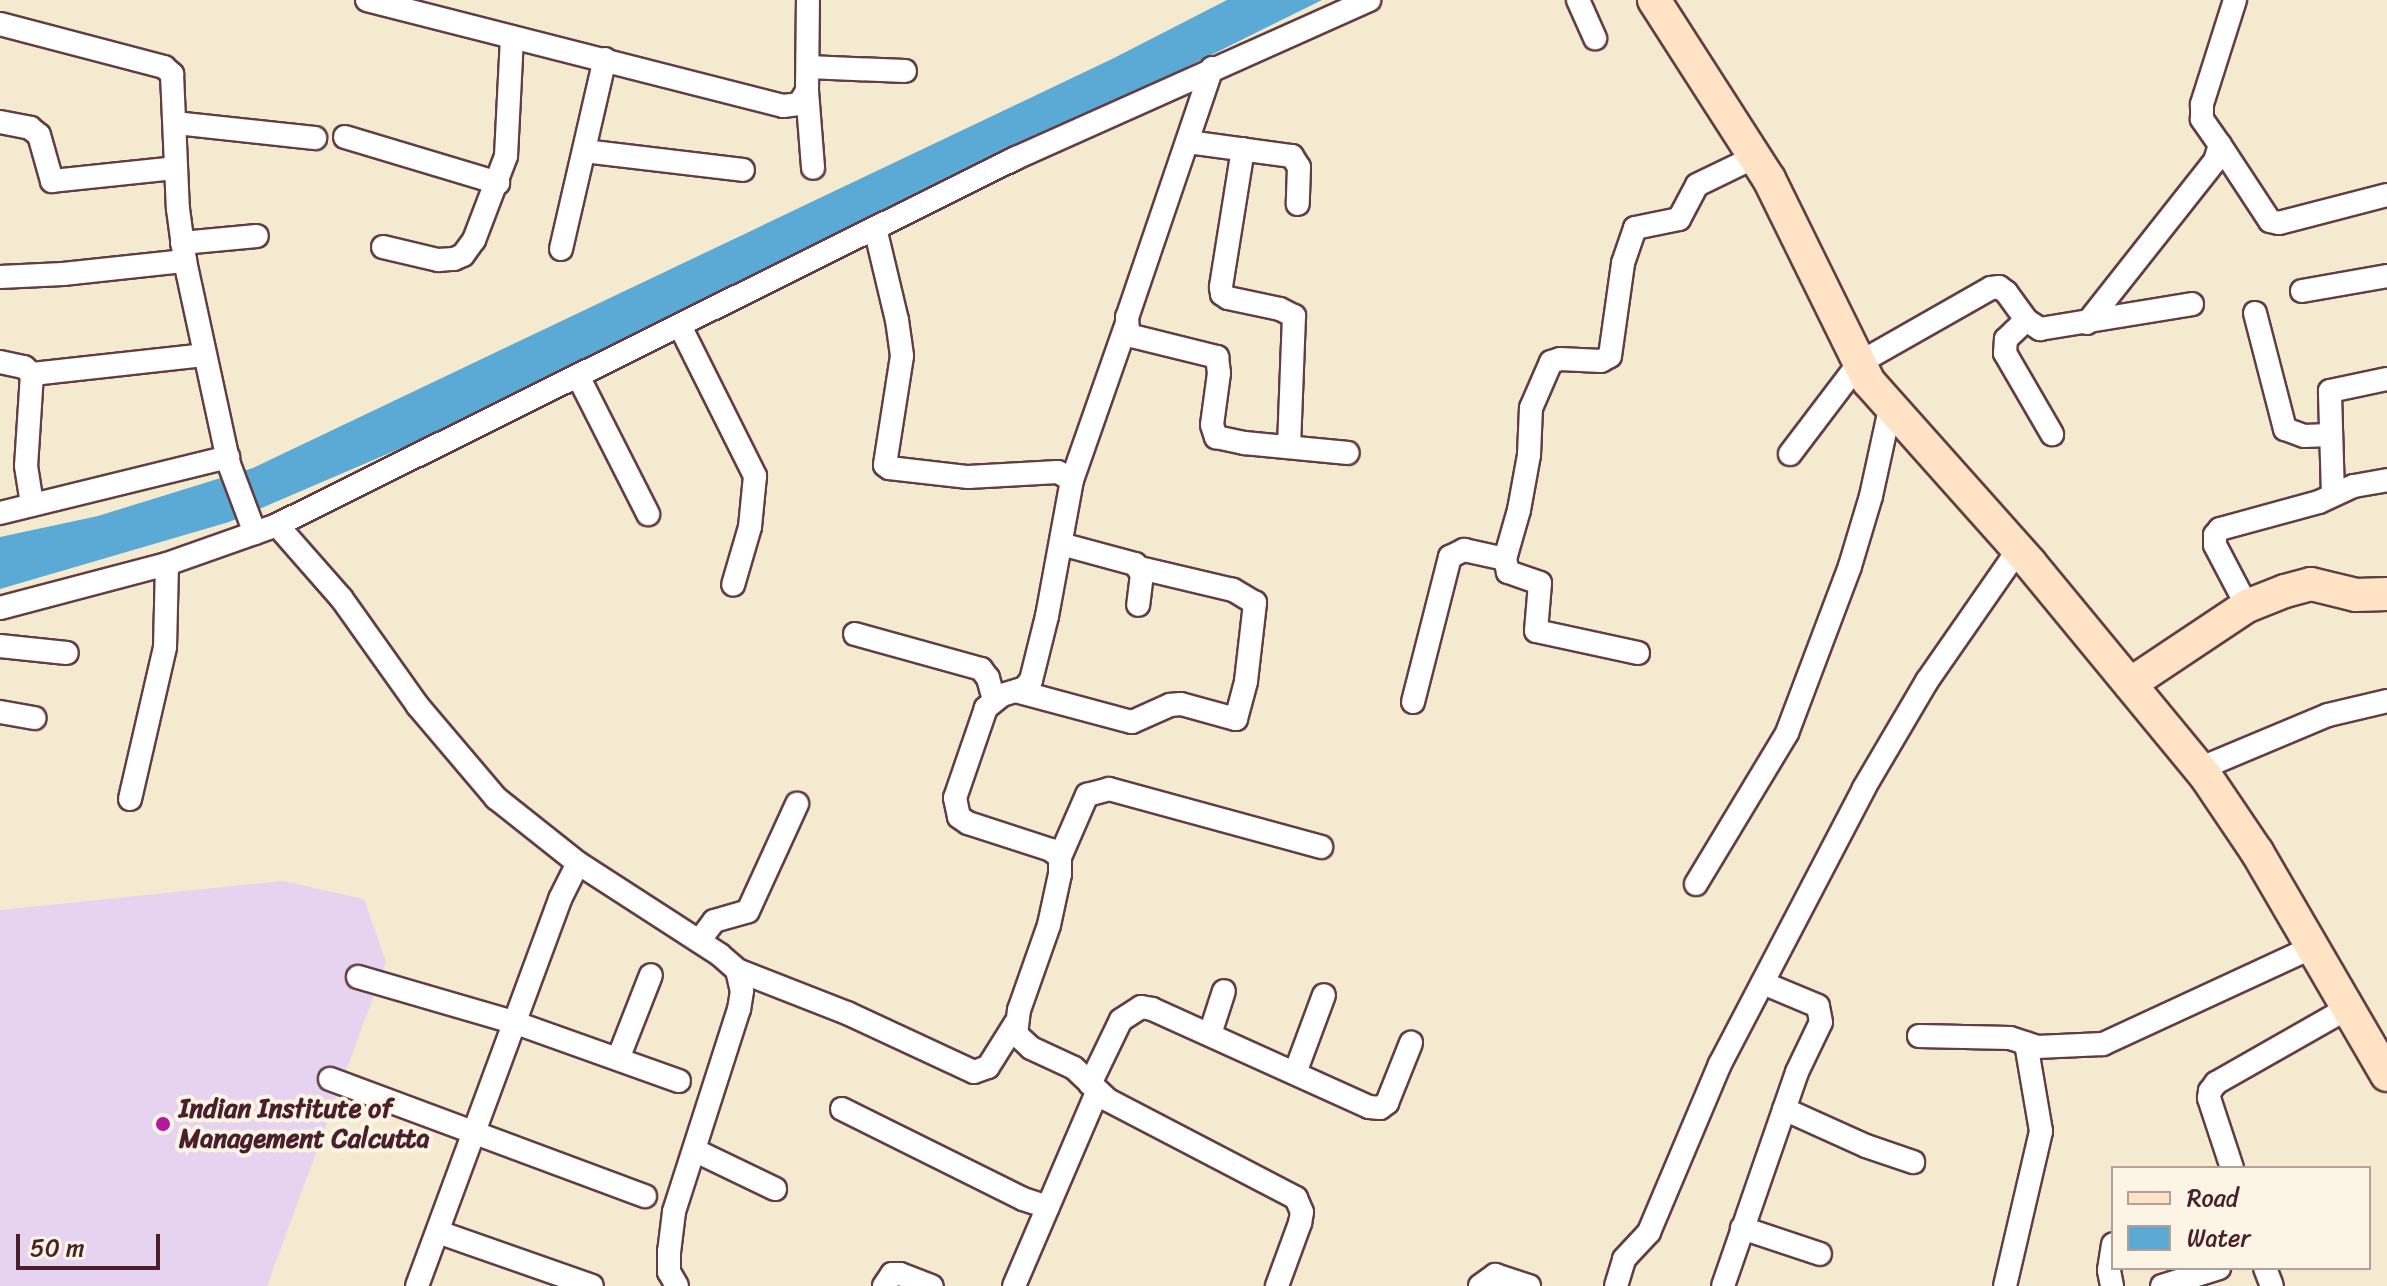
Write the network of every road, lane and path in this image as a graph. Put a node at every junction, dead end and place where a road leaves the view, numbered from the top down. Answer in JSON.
{"nodes":[{"id":1,"x":367,"y":0,"type":"edge"},
{"id":2,"x":808,"y":0,"type":"edge"},
{"id":3,"x":1369,"y":0,"type":"edge"},
{"id":4,"x":1578,"y":0,"type":"edge"},
{"id":5,"x":1654,"y":0,"type":"edge"},
{"id":6,"x":2235,"y":0,"type":"edge"},
{"id":7,"x":0,"y":24,"type":"edge"},
{"id":8,"x":512,"y":37,"type":"junction"},
{"id":9,"x":1595,"y":38,"type":"dead end"},
{"id":10,"x":605,"y":59,"type":"junction"},
{"id":11,"x":808,"y":67,"type":"junction"},
{"id":12,"x":1212,"y":68,"type":"junction"},
{"id":13,"x":905,"y":71,"type":"dead end"},
{"id":14,"x":807,"y":91,"type":"junction"},
{"id":15,"x":0,"y":122,"type":"edge"},
{"id":16,"x":176,"y":123,"type":"junction"},
{"id":17,"x":345,"y":137,"type":"dead end"},
{"id":18,"x":315,"y":138,"type":"dead end"},
{"id":19,"x":1188,"y":142,"type":"junction"},
{"id":20,"x":2220,"y":145,"type":"junction"},
{"id":21,"x":1243,"y":149,"type":"junction"},
{"id":22,"x":584,"y":151,"type":"junction"},
{"id":23,"x":1755,"y":157,"type":"junction"},
{"id":24,"x":175,"y":168,"type":"junction"},
{"id":25,"x":813,"y":168,"type":"dead end"},
{"id":26,"x":743,"y":170,"type":"dead end"},
{"id":27,"x":498,"y":183,"type":"junction"},
{"id":28,"x":2387,"y":195,"type":"edge"},
{"id":29,"x":1298,"y":204,"type":"dead end"},
{"id":30,"x":875,"y":228,"type":"junction"},
{"id":31,"x":257,"y":236,"type":"dead end"},
{"id":32,"x":383,"y":247,"type":"dead end"},
{"id":33,"x":561,"y":249,"type":"dead end"},
{"id":34,"x":184,"y":252,"type":"junction"},
{"id":35,"x":2387,"y":276,"type":"edge"},
{"id":36,"x":0,"y":277,"type":"edge"},
{"id":37,"x":2302,"y":291,"type":"dead end"},
{"id":38,"x":2192,"y":304,"type":"dead end"},
{"id":39,"x":2255,"y":313,"type":"dead end"},
{"id":40,"x":2026,"y":320,"type":"junction"},
{"id":41,"x":1127,"y":323,"type":"junction"},
{"id":42,"x":2087,"y":323,"type":"junction"},
{"id":43,"x":680,"y":326,"type":"junction"},
{"id":44,"x":204,"y":355,"type":"junction"},
{"id":45,"x":0,"y":362,"type":"edge"},
{"id":46,"x":1859,"y":363,"type":"junction"},
{"id":47,"x":32,"y":374,"type":"junction"},
{"id":48,"x":578,"y":376,"type":"junction"},
{"id":49,"x":2387,"y":379,"type":"edge"},
{"id":50,"x":1890,"y":409,"type":"junction"},
{"id":51,"x":2052,"y":434,"type":"dead end"},
{"id":52,"x":2330,"y":435,"type":"junction"},
{"id":53,"x":1289,"y":447,"type":"junction"},
{"id":54,"x":1348,"y":453,"type":"dead end"},
{"id":55,"x":1790,"y":454,"type":"dead end"},
{"id":56,"x":228,"y":461,"type":"junction"},
{"id":57,"x":1072,"y":480,"type":"junction"},
{"id":58,"x":2387,"y":480,"type":"edge"},
{"id":59,"x":2333,"y":495,"type":"junction"},
{"id":60,"x":32,"y":505,"type":"junction"},
{"id":61,"x":0,"y":513,"type":"edge"},
{"id":62,"x":648,"y":514,"type":"dead end"},
{"id":63,"x":277,"y":525,"type":"junction"},
{"id":64,"x":252,"y":527,"type":"junction"},
{"id":65,"x":1061,"y":544,"type":"junction"},
{"id":66,"x":2018,"y":550,"type":"junction"},
{"id":67,"x":1505,"y":559,"type":"junction"},
{"id":68,"x":167,"y":564,"type":"junction"},
{"id":69,"x":1140,"y":568,"type":"junction"},
{"id":70,"x":733,"y":585,"type":"dead end"},
{"id":71,"x":2387,"y":594,"type":"edge"},
{"id":72,"x":1138,"y":605,"type":"dead end"},
{"id":73,"x":2247,"y":606,"type":"junction"},
{"id":74,"x":0,"y":608,"type":"edge"},
{"id":75,"x":855,"y":634,"type":"dead end"},
{"id":76,"x":0,"y":646,"type":"edge"},
{"id":77,"x":67,"y":653,"type":"dead end"},
{"id":78,"x":1638,"y":653,"type":"dead end"},
{"id":79,"x":2130,"y":684,"type":"junction"},
{"id":80,"x":1016,"y":691,"type":"junction"},
{"id":81,"x":994,"y":700,"type":"junction"},
{"id":82,"x":2387,"y":701,"type":"edge"},
{"id":83,"x":1413,"y":702,"type":"dead end"},
{"id":84,"x":0,"y":712,"type":"edge"},
{"id":85,"x":34,"y":718,"type":"dead end"},
{"id":86,"x":2199,"y":769,"type":"junction"},
{"id":87,"x":130,"y":799,"type":"dead end"},
{"id":88,"x":797,"y":804,"type":"dead end"},
{"id":89,"x":1321,"y":847,"type":"dead end"},
{"id":90,"x":1060,"y":857,"type":"junction"},
{"id":91,"x":578,"y":863,"type":"junction"},
{"id":92,"x":1696,"y":884,"type":"dead end"},
{"id":93,"x":699,"y":941,"type":"junction"},
{"id":94,"x":2313,"y":947,"type":"junction"},
{"id":95,"x":737,"y":970,"type":"junction"},
{"id":96,"x":651,"y":975,"type":"dead end"},
{"id":97,"x":358,"y":977,"type":"dead end"},
{"id":98,"x":1763,"y":983,"type":"junction"},
{"id":99,"x":1224,"y":991,"type":"dead end"},
{"id":100,"x":1324,"y":995,"type":"dead end"},
{"id":101,"x":2348,"y":1008,"type":"junction"},
{"id":102,"x":516,"y":1023,"type":"junction"},
{"id":103,"x":1015,"y":1024,"type":"junction"},
{"id":104,"x":1210,"y":1034,"type":"junction"},
{"id":105,"x":1919,"y":1036,"type":"dead end"},
{"id":106,"x":1411,"y":1043,"type":"dead end"},
{"id":107,"x":2026,"y":1043,"type":"junction"},
{"id":108,"x":618,"y":1059,"type":"junction"},
{"id":109,"x":1295,"y":1073,"type":"junction"},
{"id":110,"x":2387,"y":1075,"type":"edge"},
{"id":111,"x":330,"y":1079,"type":"dead end"},
{"id":112,"x":679,"y":1081,"type":"dead end"},
{"id":113,"x":1094,"y":1088,"type":"junction"},
{"id":114,"x":842,"y":1109,"type":"dead end"},
{"id":115,"x":1784,"y":1109,"type":"junction"},
{"id":116,"x":474,"y":1133,"type":"junction"},
{"id":117,"x":694,"y":1150,"type":"junction"},
{"id":118,"x":1913,"y":1162,"type":"dead end"},
{"id":119,"x":2231,"y":1166,"type":"edge"},
{"id":120,"x":775,"y":1189,"type":"dead end"},
{"id":121,"x":645,"y":1196,"type":"dead end"},
{"id":122,"x":1048,"y":1207,"type":"junction"},
{"id":123,"x":1742,"y":1228,"type":"junction"},
{"id":124,"x":438,"y":1232,"type":"junction"},
{"id":125,"x":1820,"y":1254,"type":"dead end"},
{"id":126,"x":2111,"y":1257,"type":"edge"},
{"id":127,"x":2213,"y":1270,"type":"edge"},
{"id":128,"x":670,"y":1281,"type":"edge"},
{"id":129,"x":417,"y":1286,"type":"edge"},
{"id":130,"x":592,"y":1286,"type":"edge"},
{"id":131,"x":884,"y":1286,"type":"edge"},
{"id":132,"x":932,"y":1286,"type":"edge"},
{"id":133,"x":1014,"y":1286,"type":"edge"},
{"id":134,"x":1277,"y":1286,"type":"edge"},
{"id":135,"x":1480,"y":1286,"type":"edge"},
{"id":136,"x":1529,"y":1286,"type":"edge"},
{"id":137,"x":1616,"y":1286,"type":"edge"},
{"id":138,"x":1723,"y":1286,"type":"edge"},
{"id":139,"x":2005,"y":1286,"type":"edge"},
{"id":140,"x":2112,"y":1286,"type":"edge"},
{"id":141,"x":2162,"y":1286,"type":"edge"}],
"edges":[{"from":1,"to":8,"type":"street"},
{"from":2,"to":11,"type":"street"},
{"from":3,"to":12,"type":"street"},
{"from":4,"to":9,"type":"street"},
{"from":5,"to":23,"type":"street"},
{"from":6,"to":20,"type":"street"},
{"from":7,"to":16,"type":"street"},
{"from":8,"to":10,"type":"street"},
{"from":8,"to":27,"type":"street"},
{"from":10,"to":14,"type":"street"},
{"from":10,"to":22,"type":"street"},
{"from":11,"to":13,"type":"street"},
{"from":11,"to":14,"type":"street"},
{"from":12,"to":19,"type":"street"},
{"from":12,"to":30,"type":"street"},
{"from":14,"to":25,"type":"street"},
{"from":15,"to":24,"type":"street"},
{"from":16,"to":18,"type":"street"},
{"from":16,"to":24,"type":"street"},
{"from":17,"to":27,"type":"street"},
{"from":19,"to":21,"type":"street"},
{"from":19,"to":41,"type":"street"},
{"from":20,"to":28,"type":"street"},
{"from":20,"to":42,"type":"street"},
{"from":21,"to":29,"type":"street"},
{"from":21,"to":53,"type":"street"},
{"from":22,"to":26,"type":"street"},
{"from":22,"to":33,"type":"street"},
{"from":23,"to":46,"type":"street"},
{"from":23,"to":67,"type":"street"},
{"from":24,"to":34,"type":"street"},
{"from":27,"to":32,"type":"street"},
{"from":30,"to":43,"type":"street"},
{"from":30,"to":57,"type":"street"},
{"from":31,"to":34,"type":"street"},
{"from":34,"to":36,"type":"street"},
{"from":34,"to":44,"type":"street"},
{"from":35,"to":37,"type":"street"},
{"from":38,"to":42,"type":"street"},
{"from":39,"to":52,"type":"street"},
{"from":40,"to":42,"type":"street"},
{"from":40,"to":46,"type":"street"},
{"from":40,"to":51,"type":"street"},
{"from":41,"to":53,"type":"street"},
{"from":41,"to":57,"type":"street"},
{"from":43,"to":48,"type":"street"},
{"from":43,"to":70,"type":"street"},
{"from":44,"to":47,"type":"street"},
{"from":44,"to":56,"type":"street"},
{"from":45,"to":47,"type":"street"},
{"from":46,"to":50,"type":"street"},
{"from":46,"to":55,"type":"street"},
{"from":47,"to":60,"type":"street"},
{"from":48,"to":62,"type":"street"},
{"from":48,"to":63,"type":"street"},
{"from":49,"to":52,"type":"street"},
{"from":50,"to":66,"type":"street"},
{"from":50,"to":92,"type":"street"},
{"from":52,"to":59,"type":"street"},
{"from":53,"to":54,"type":"street"},
{"from":56,"to":60,"type":"street"},
{"from":56,"to":64,"type":"street"},
{"from":57,"to":65,"type":"street"},
{"from":58,"to":59,"type":"street"},
{"from":59,"to":73,"type":"street"},
{"from":60,"to":61,"type":"street"},
{"from":63,"to":64,"type":"street"},
{"from":63,"to":91,"type":"street"},
{"from":64,"to":68,"type":"street"},
{"from":65,"to":69,"type":"street"},
{"from":65,"to":80,"type":"street"},
{"from":66,"to":79,"type":"street"},
{"from":66,"to":98,"type":"street"},
{"from":67,"to":78,"type":"street"},
{"from":67,"to":83,"type":"street"},
{"from":68,"to":74,"type":"street"},
{"from":68,"to":87,"type":"street"},
{"from":69,"to":72,"type":"street"},
{"from":69,"to":80,"type":"street"},
{"from":71,"to":73,"type":"street"},
{"from":73,"to":79,"type":"street"},
{"from":75,"to":81,"type":"street"},
{"from":76,"to":77,"type":"street"},
{"from":79,"to":86,"type":"street"},
{"from":80,"to":81,"type":"street"},
{"from":81,"to":90,"type":"street"},
{"from":82,"to":86,"type":"street"},
{"from":84,"to":85,"type":"street"},
{"from":86,"to":94,"type":"street"},
{"from":88,"to":93,"type":"street"},
{"from":89,"to":90,"type":"street"},
{"from":90,"to":103,"type":"street"},
{"from":91,"to":93,"type":"street"},
{"from":91,"to":102,"type":"street"},
{"from":93,"to":95,"type":"street"},
{"from":94,"to":101,"type":"street"},
{"from":94,"to":107,"type":"street"},
{"from":95,"to":103,"type":"street"},
{"from":95,"to":117,"type":"street"},
{"from":96,"to":108,"type":"street"},
{"from":97,"to":102,"type":"street"},
{"from":98,"to":115,"type":"street"},
{"from":98,"to":137,"type":"street"},
{"from":99,"to":104,"type":"street"},
{"from":100,"to":109,"type":"street"},
{"from":101,"to":110,"type":"street"},
{"from":101,"to":119,"type":"street"},
{"from":102,"to":108,"type":"street"},
{"from":102,"to":116,"type":"street"},
{"from":103,"to":113,"type":"street"},
{"from":104,"to":109,"type":"street"},
{"from":104,"to":113,"type":"street"},
{"from":105,"to":107,"type":"street"},
{"from":106,"to":109,"type":"street"},
{"from":107,"to":139,"type":"street"},
{"from":108,"to":112,"type":"street"},
{"from":111,"to":116,"type":"street"},
{"from":113,"to":122,"type":"street"},
{"from":113,"to":134,"type":"street"},
{"from":114,"to":122,"type":"street"},
{"from":115,"to":118,"type":"street"},
{"from":115,"to":123,"type":"street"},
{"from":116,"to":121,"type":"street"},
{"from":116,"to":124,"type":"street"},
{"from":117,"to":120,"type":"street"},
{"from":117,"to":128,"type":"street"},
{"from":122,"to":133,"type":"street"},
{"from":123,"to":125,"type":"street"},
{"from":123,"to":138,"type":"street"},
{"from":124,"to":129,"type":"street"},
{"from":124,"to":130,"type":"street"},
{"from":126,"to":140,"type":"street"},
{"from":127,"to":141,"type":"street"},
{"from":131,"to":132,"type":"street"},
{"from":135,"to":136,"type":"street"}]}
